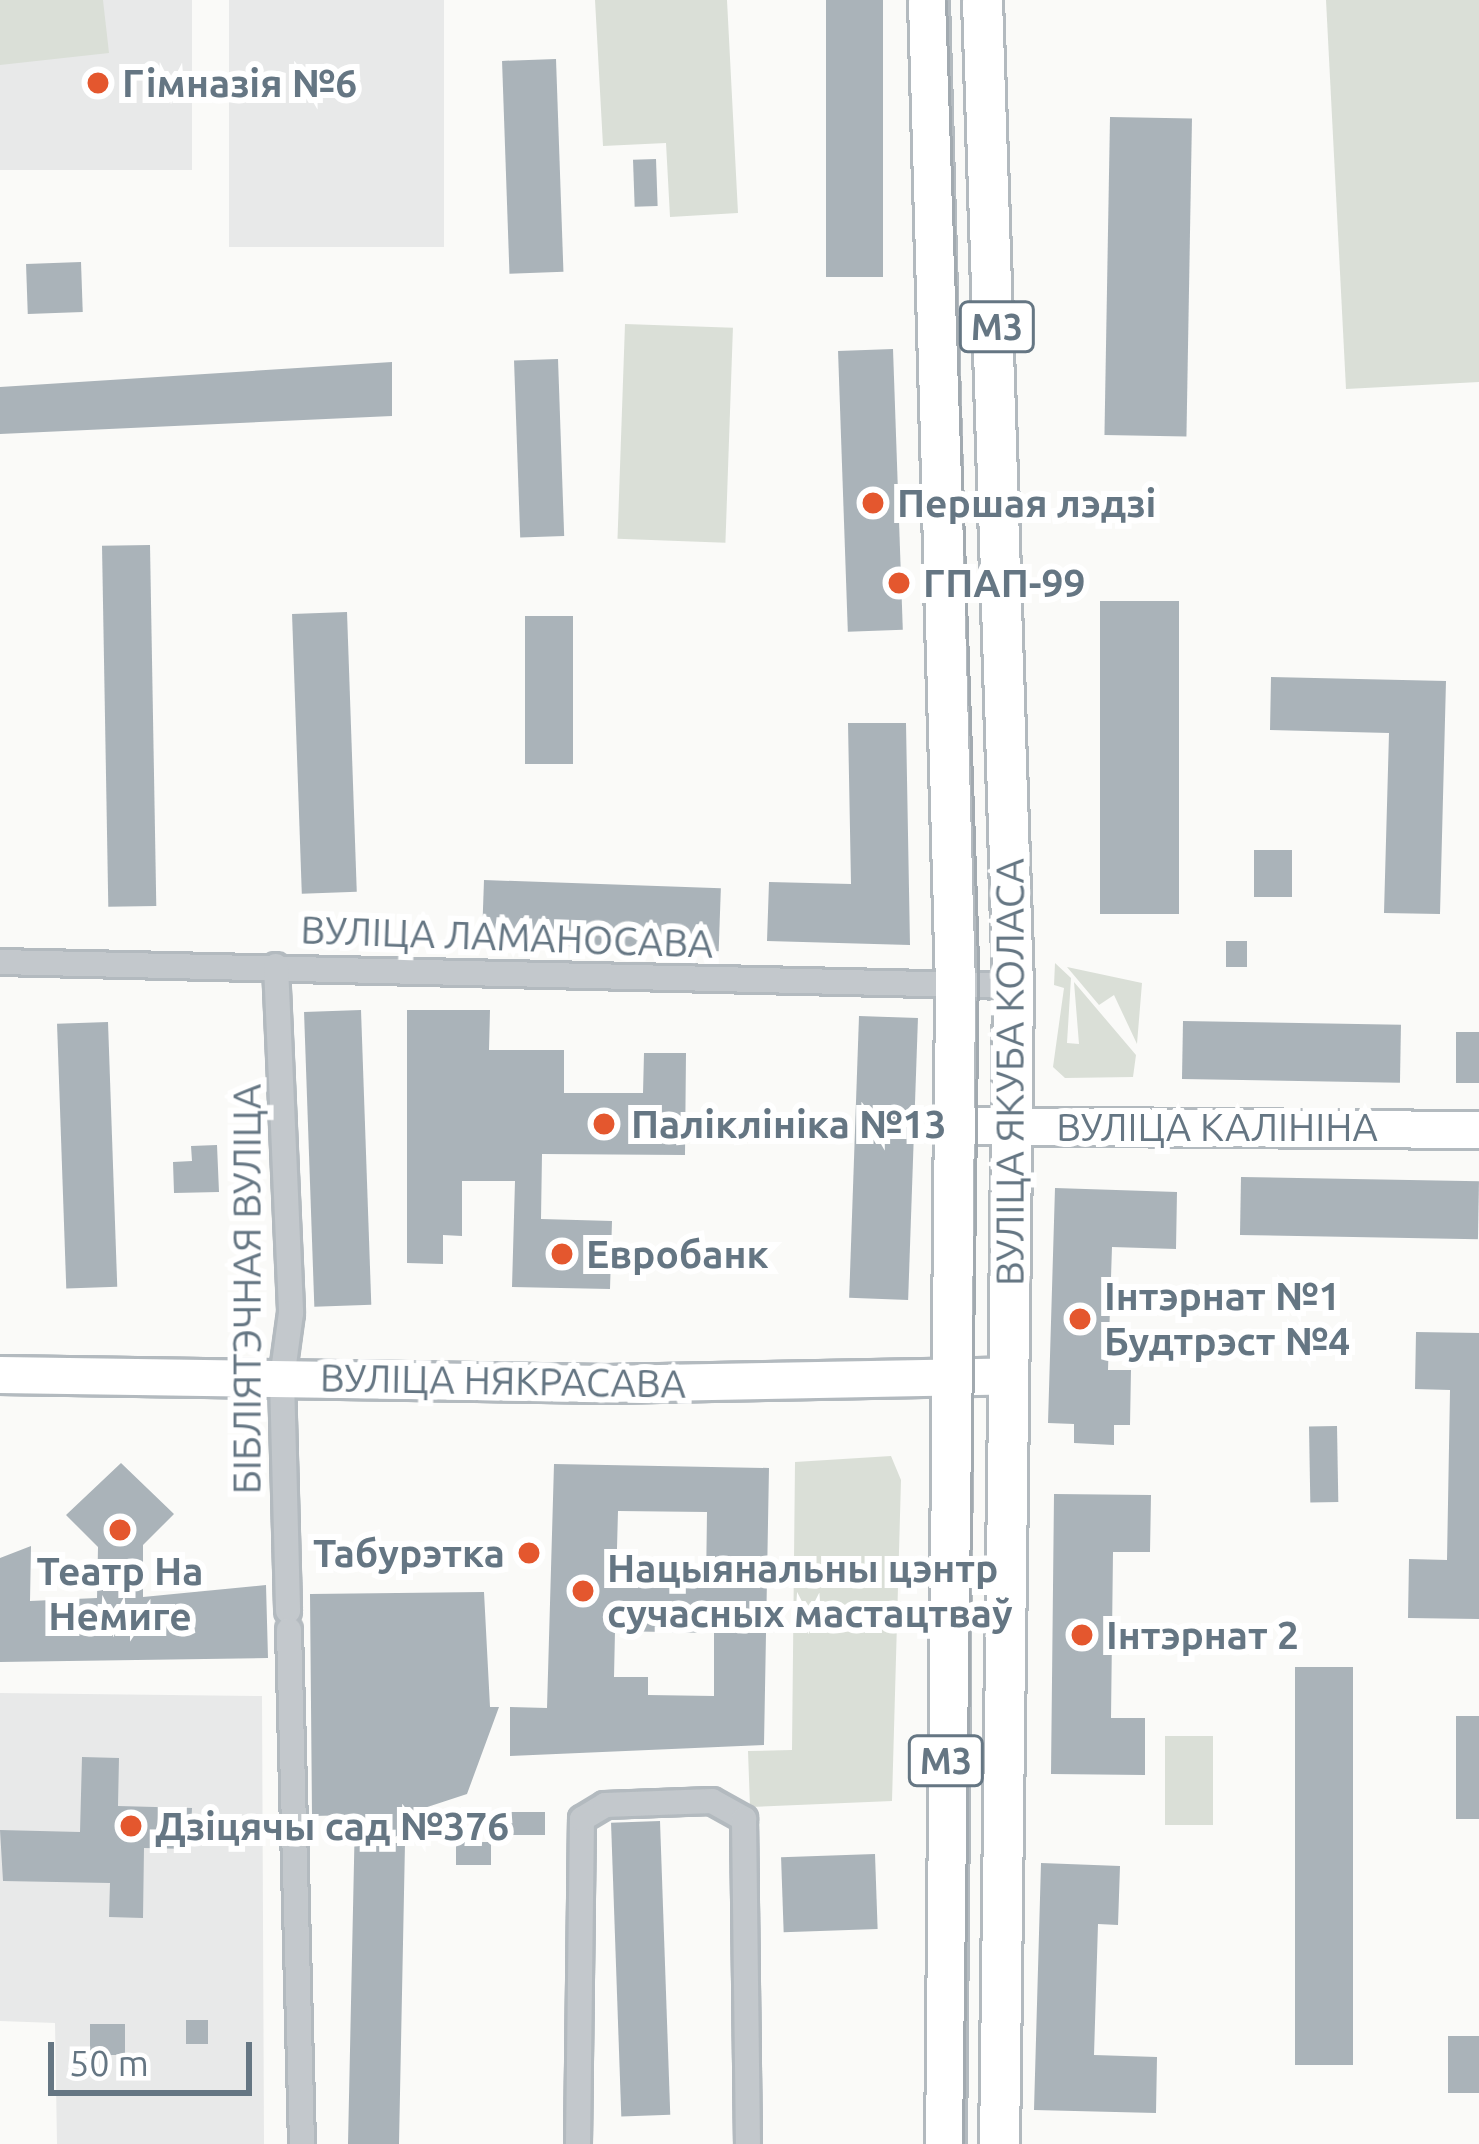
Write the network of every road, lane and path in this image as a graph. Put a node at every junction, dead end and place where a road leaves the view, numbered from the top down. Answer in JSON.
{"nodes":[{"id":1,"x":928,"y":0,"type":"edge"},
{"id":2,"x":982,"y":0,"type":"edge"},
{"id":3,"x":0,"y":962,"type":"edge"},
{"id":4,"x":276,"y":966,"type":"junction"},
{"id":5,"x":955,"y":986,"type":"junction"},
{"id":6,"x":1013,"y":986,"type":"junction"},
{"id":7,"x":955,"y":1126,"type":"junction"},
{"id":8,"x":1012,"y":1126,"type":"junction"},
{"id":9,"x":1479,"y":1130,"type":"edge"},
{"id":10,"x":0,"y":1375,"type":"edge"},
{"id":11,"x":1006,"y":1376,"type":"junction"},
{"id":12,"x":949,"y":1377,"type":"junction"},
{"id":13,"x":282,"y":1379,"type":"junction"},
{"id":14,"x":302,"y":2144,"type":"edge"},
{"id":15,"x":578,"y":2144,"type":"edge"},
{"id":16,"x":748,"y":2144,"type":"edge"},
{"id":17,"x":945,"y":2144,"type":"edge"},
{"id":18,"x":999,"y":2144,"type":"edge"}],
"edges":[{"from":1,"to":5,"type":"main road","name":"ВУЛІЦА ЯКУБА КОЛАСА","number":"М3"},
{"from":2,"to":6,"type":"main road","name":"ВУЛІЦА ЯКУБА КОЛАСА","number":"М3"},
{"from":3,"to":4,"type":"street","name":"ВУЛІЦА ЛАМАНОСАВА"},
{"from":4,"to":5,"type":"street","name":"ВУЛІЦА ЛАМАНОСАВА"},
{"from":4,"to":13,"type":"street","name":"БІБЛІЯТЭЧНАЯ ВУЛІЦА"},
{"from":5,"to":6,"type":"street","name":"ВУЛІЦА ЛАМАНОСАВА"},
{"from":5,"to":7,"type":"main road","name":"ВУЛІЦА ЯКУБА КОЛАСА","number":"М3"},
{"from":6,"to":8,"type":"main road","name":"ВУЛІЦА ЯКУБА КОЛАСА","number":"М3"},
{"from":7,"to":8,"type":"main road","name":"ВУЛІЦА КАЛІНІНА"},
{"from":7,"to":12,"type":"main road","name":"ВУЛІЦА ЯКУБА КОЛАСА","number":"М3"},
{"from":8,"to":9,"type":"main road","name":"ВУЛІЦА КАЛІНІНА"},
{"from":8,"to":11,"type":"main road","name":"ВУЛІЦА ЯКУБА КОЛАСА","number":"М3"},
{"from":10,"to":13,"type":"main road","name":"ВУЛІЦА НЯКРАСАВА"},
{"from":11,"to":12,"type":"main road","name":"ВУЛІЦА НЯКРАСАВА"},
{"from":11,"to":18,"type":"main road","name":"ВУЛІЦА ЯКУБА КОЛАСА","number":"М3"},
{"from":12,"to":13,"type":"main road","name":"ВУЛІЦА НЯКРАСАВА"},
{"from":12,"to":17,"type":"main road","name":"ВУЛІЦА ЯКУБА КОЛАСА","number":"М3"},
{"from":13,"to":14,"type":"street","name":"БІБЛІЯТЭЧНАЯ ВУЛІЦА"},
{"from":15,"to":16,"type":"street"}]}
